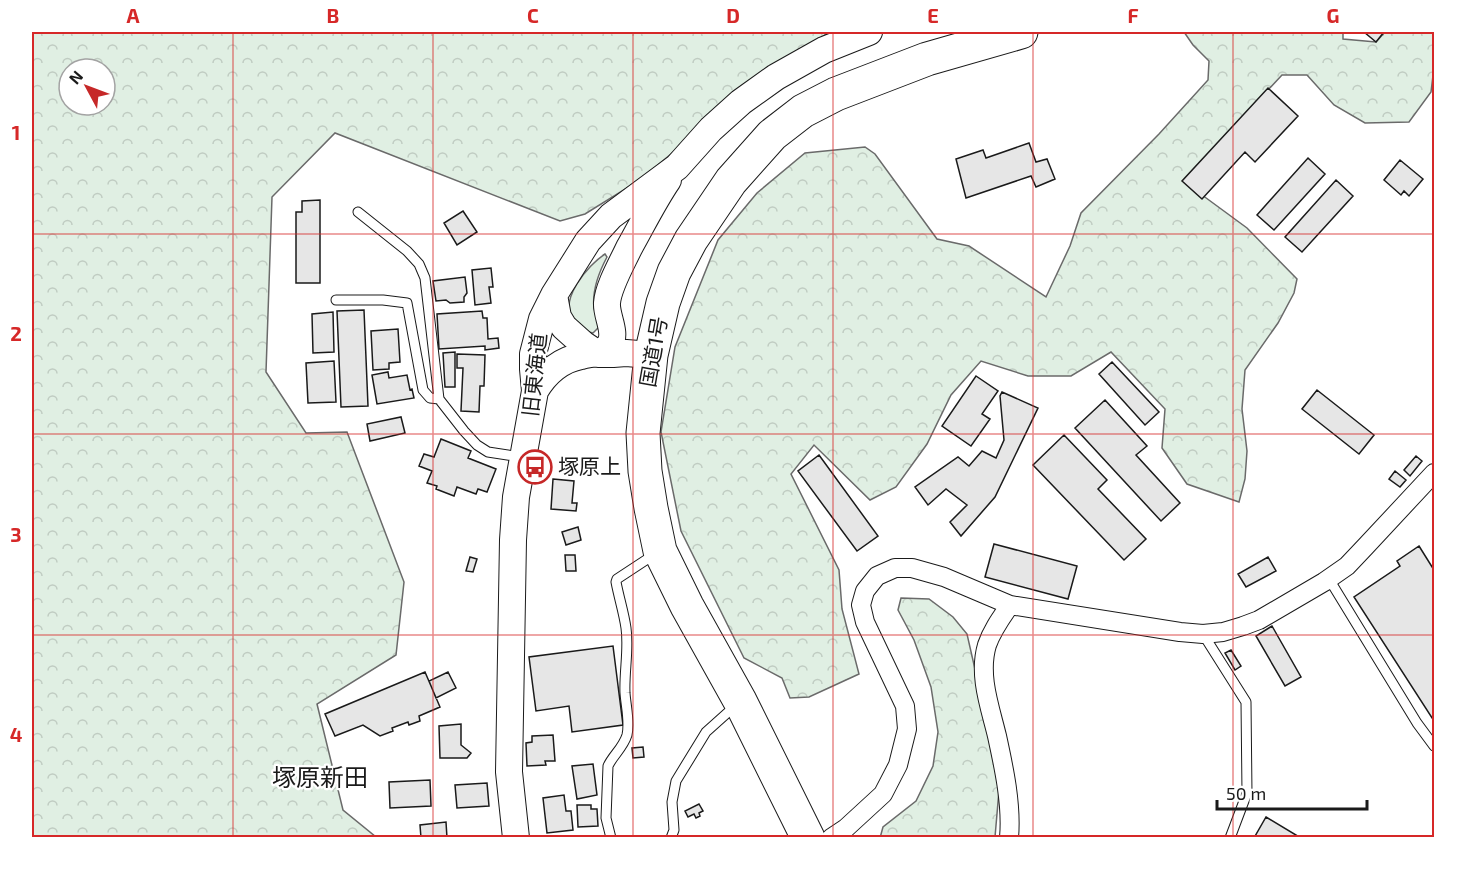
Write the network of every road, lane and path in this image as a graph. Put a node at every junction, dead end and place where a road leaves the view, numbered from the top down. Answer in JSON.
{"nodes":[{"id":1,"x":869,"y":32,"type":"edge"},
{"id":2,"x":1021,"y":32,"type":"edge"},
{"id":3,"x":676,"y":167,"type":"junction"},
{"id":4,"x":358,"y":212,"type":"dead end"},
{"id":5,"x":588,"y":241,"type":"junction"},
{"id":6,"x":626,"y":255,"type":"junction"},
{"id":7,"x":554,"y":295,"type":"junction"},
{"id":8,"x":336,"y":300,"type":"dead end"},
{"id":9,"x":622,"y":349,"type":"junction"},
{"id":10,"x":535,"y":391,"type":"junction"},
{"id":11,"x":440,"y":399,"type":"junction"},
{"id":12,"x":523,"y":458,"type":"junction"},
{"id":13,"x":1434,"y":473,"type":"edge"},
{"id":14,"x":660,"y":551,"type":"junction"},
{"id":15,"x":1329,"y":579,"type":"junction"},
{"id":16,"x":1010,"y":605,"type":"junction"},
{"id":17,"x":1203,"y":634,"type":"junction"},
{"id":18,"x":740,"y":701,"type":"junction"},
{"id":19,"x":1434,"y":746,"type":"edge"},
{"id":20,"x":516,"y":837,"type":"edge"},
{"id":21,"x":611,"y":837,"type":"edge"},
{"id":22,"x":671,"y":837,"type":"edge"},
{"id":23,"x":808,"y":837,"type":"edge"},
{"id":24,"x":831,"y":837,"type":"edge"},
{"id":25,"x":1009,"y":837,"type":"edge"},
{"id":26,"x":1230,"y":837,"type":"edge"}],
"edges":[{"from":1,"to":3,"type":"street","name":"旧東海道"},
{"from":2,"to":9,"type":"highway","name":"国道1号"},
{"from":3,"to":5,"type":"street","name":"旧東海道"},
{"from":3,"to":6,"type":"street"},
{"from":4,"to":11,"type":"lane"},
{"from":5,"to":6,"type":"street"},
{"from":5,"to":7,"type":"street","name":"旧東海道"},
{"from":6,"to":9,"type":"street"},
{"from":7,"to":9,"type":"street"},
{"from":7,"to":10,"type":"street","name":"旧東海道"},
{"from":8,"to":11,"type":"lane"},
{"from":9,"to":10,"type":"street"},
{"from":9,"to":14,"type":"highway","name":"国道1号"},
{"from":10,"to":12,"type":"street","name":"旧東海道"},
{"from":11,"to":12,"type":"lane"},
{"from":12,"to":20,"type":"street","name":"旧東海道"},
{"from":13,"to":15,"type":"street"},
{"from":14,"to":18,"type":"highway","name":"国道1号"},
{"from":14,"to":21,"type":"lane"},
{"from":15,"to":17,"type":"street"},
{"from":15,"to":19,"type":"lane"},
{"from":16,"to":17,"type":"street"},
{"from":16,"to":24,"type":"street"},
{"from":16,"to":25,"type":"street"},
{"from":17,"to":26,"type":"lane"},
{"from":18,"to":22,"type":"lane"},
{"from":18,"to":23,"type":"highway","name":"国道1号"}]}
